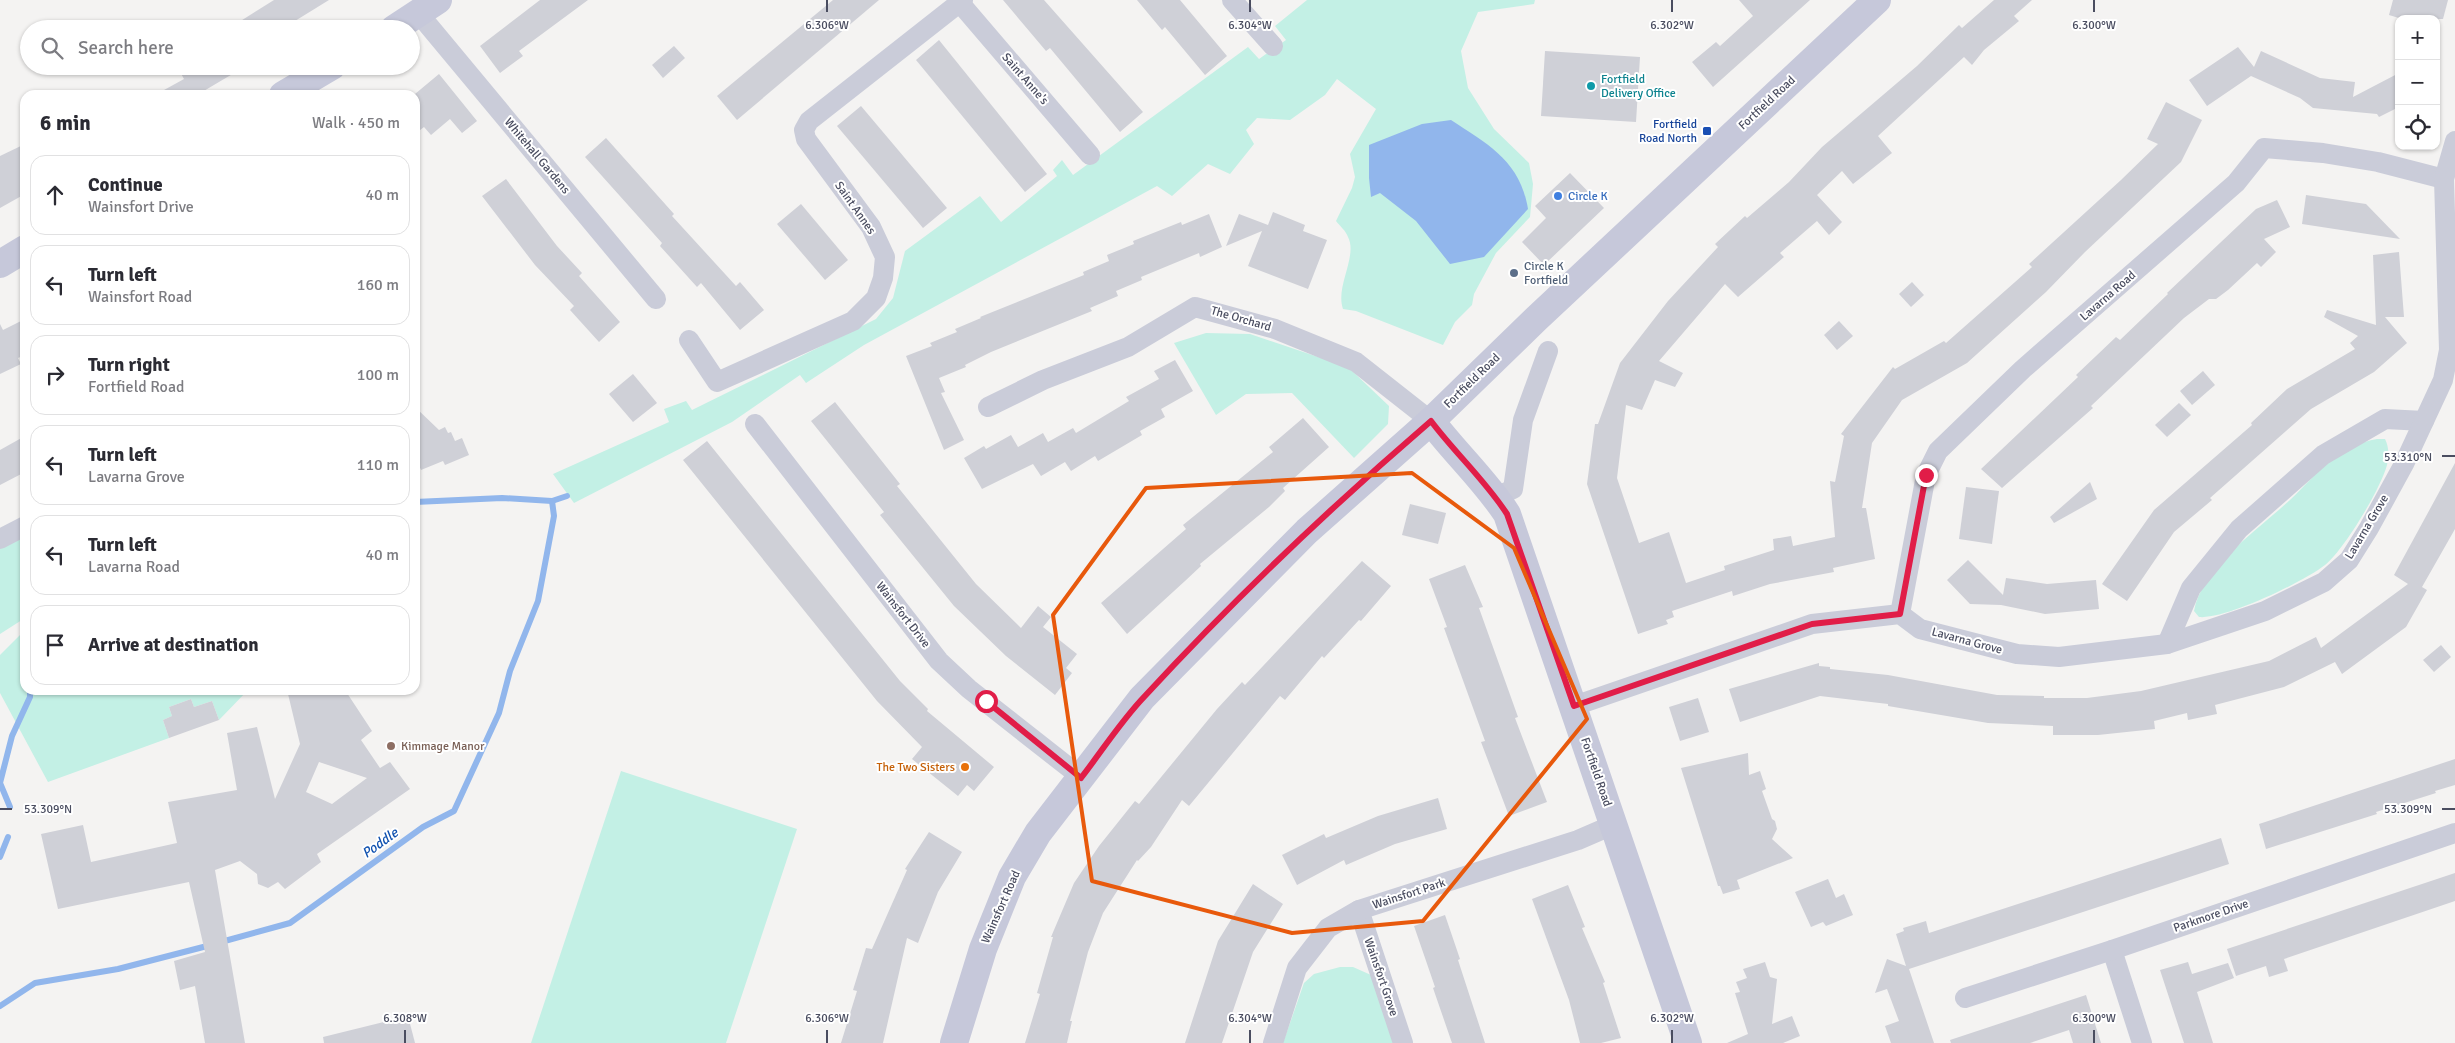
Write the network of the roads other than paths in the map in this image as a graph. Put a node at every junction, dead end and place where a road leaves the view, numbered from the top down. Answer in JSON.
{"nodes":[{"id":1,"x":1232,"y":0,"type":"edge"},
{"id":2,"x":1877,"y":0,"type":"edge"},
{"id":3,"x":961,"y":1,"type":"edge"},
{"id":4,"x":428,"y":7,"type":"edge"},
{"id":5,"x":408,"y":20,"type":"edge"},
{"id":6,"x":1273,"y":46,"type":"dead end"},
{"id":7,"x":317,"y":75,"type":"edge"},
{"id":8,"x":291,"y":90,"type":"edge"},
{"id":9,"x":2455,"y":141,"type":"edge"},
{"id":10,"x":1090,"y":155,"type":"dead end"},
{"id":11,"x":2444,"y":179,"type":"junction"},
{"id":12,"x":20,"y":252,"type":"edge"},
{"id":13,"x":0,"y":264,"type":"edge"},
{"id":14,"x":656,"y":299,"type":"dead end"},
{"id":15,"x":689,"y":340,"type":"dead end"},
{"id":16,"x":1548,"y":351,"type":"dead end"},
{"id":17,"x":988,"y":407,"type":"dead end"},
{"id":18,"x":1431,"y":421,"type":"junction"},
{"id":19,"x":2424,"y":421,"type":"junction"},
{"id":20,"x":756,"y":424,"type":"dead end"},
{"id":21,"x":1496,"y":497,"type":"junction"},
{"id":22,"x":20,"y":529,"type":"edge"},
{"id":23,"x":0,"y":539,"type":"edge"},
{"id":24,"x":1900,"y":614,"type":"junction"},
{"id":25,"x":2167,"y":644,"type":"junction"},
{"id":26,"x":1574,"y":706,"type":"junction"},
{"id":27,"x":1081,"y":778,"type":"junction"},
{"id":28,"x":1614,"y":824,"type":"junction"},
{"id":29,"x":2455,"y":833,"type":"edge"},
{"id":30,"x":1358,"y":910,"type":"junction"},
{"id":31,"x":2112,"y":950,"type":"junction"},
{"id":32,"x":1965,"y":998,"type":"dead end"},
{"id":33,"x":954,"y":1043,"type":"edge"},
{"id":34,"x":1273,"y":1043,"type":"edge"},
{"id":35,"x":1404,"y":1043,"type":"edge"},
{"id":36,"x":1688,"y":1043,"type":"edge"},
{"id":37,"x":2142,"y":1043,"type":"edge"}],
"edges":[{"from":1,"to":6,"type":"street"},
{"from":2,"to":18,"type":"main road","name":"Fortfield Road"},
{"from":3,"to":10,"type":"street","name":"Saint Anne's"},
{"from":3,"to":15,"type":"street","name":"Saint Annes"},
{"from":4,"to":5,"type":"main road"},
{"from":4,"to":14,"type":"street","name":"Whitehall Gardens"},
{"from":7,"to":8,"type":"main road"},
{"from":9,"to":11,"type":"street","name":"Lavarna Grove"},
{"from":11,"to":19,"type":"street","name":"Lavarna Grove"},
{"from":11,"to":24,"type":"street","name":"Lavarna Road"},
{"from":12,"to":13,"type":"main road"},
{"from":16,"to":21,"type":"street"},
{"from":17,"to":18,"type":"street","name":"The Orchard"},
{"from":18,"to":21,"type":"main road","name":"Fortfield Road"},
{"from":18,"to":27,"type":"main road","name":"Wainsfort Road"},
{"from":19,"to":25,"type":"street"},
{"from":19,"to":25,"type":"street","name":"Lavarna Grove"},
{"from":20,"to":27,"type":"street","name":"Wainsfort Drive"},
{"from":21,"to":26,"type":"main road","name":"Fortfield Road"},
{"from":22,"to":23,"type":"street"},
{"from":24,"to":25,"type":"street","name":"Lavarna Grove"},
{"from":24,"to":26,"type":"street"},
{"from":26,"to":28,"type":"main road","name":"Fortfield Road"},
{"from":27,"to":33,"type":"main road","name":"Wainsfort Road"},
{"from":28,"to":30,"type":"street","name":"Wainsfort Park"},
{"from":28,"to":36,"type":"main road","name":"Fortfield Road"},
{"from":29,"to":31,"type":"street","name":"Parkmore Drive"},
{"from":30,"to":34,"type":"street","name":"Wainsfort Park"},
{"from":30,"to":35,"type":"street","name":"Wainsfort Grove"},
{"from":31,"to":32,"type":"street","name":"Parkmore Drive"},
{"from":31,"to":37,"type":"street"}]}
